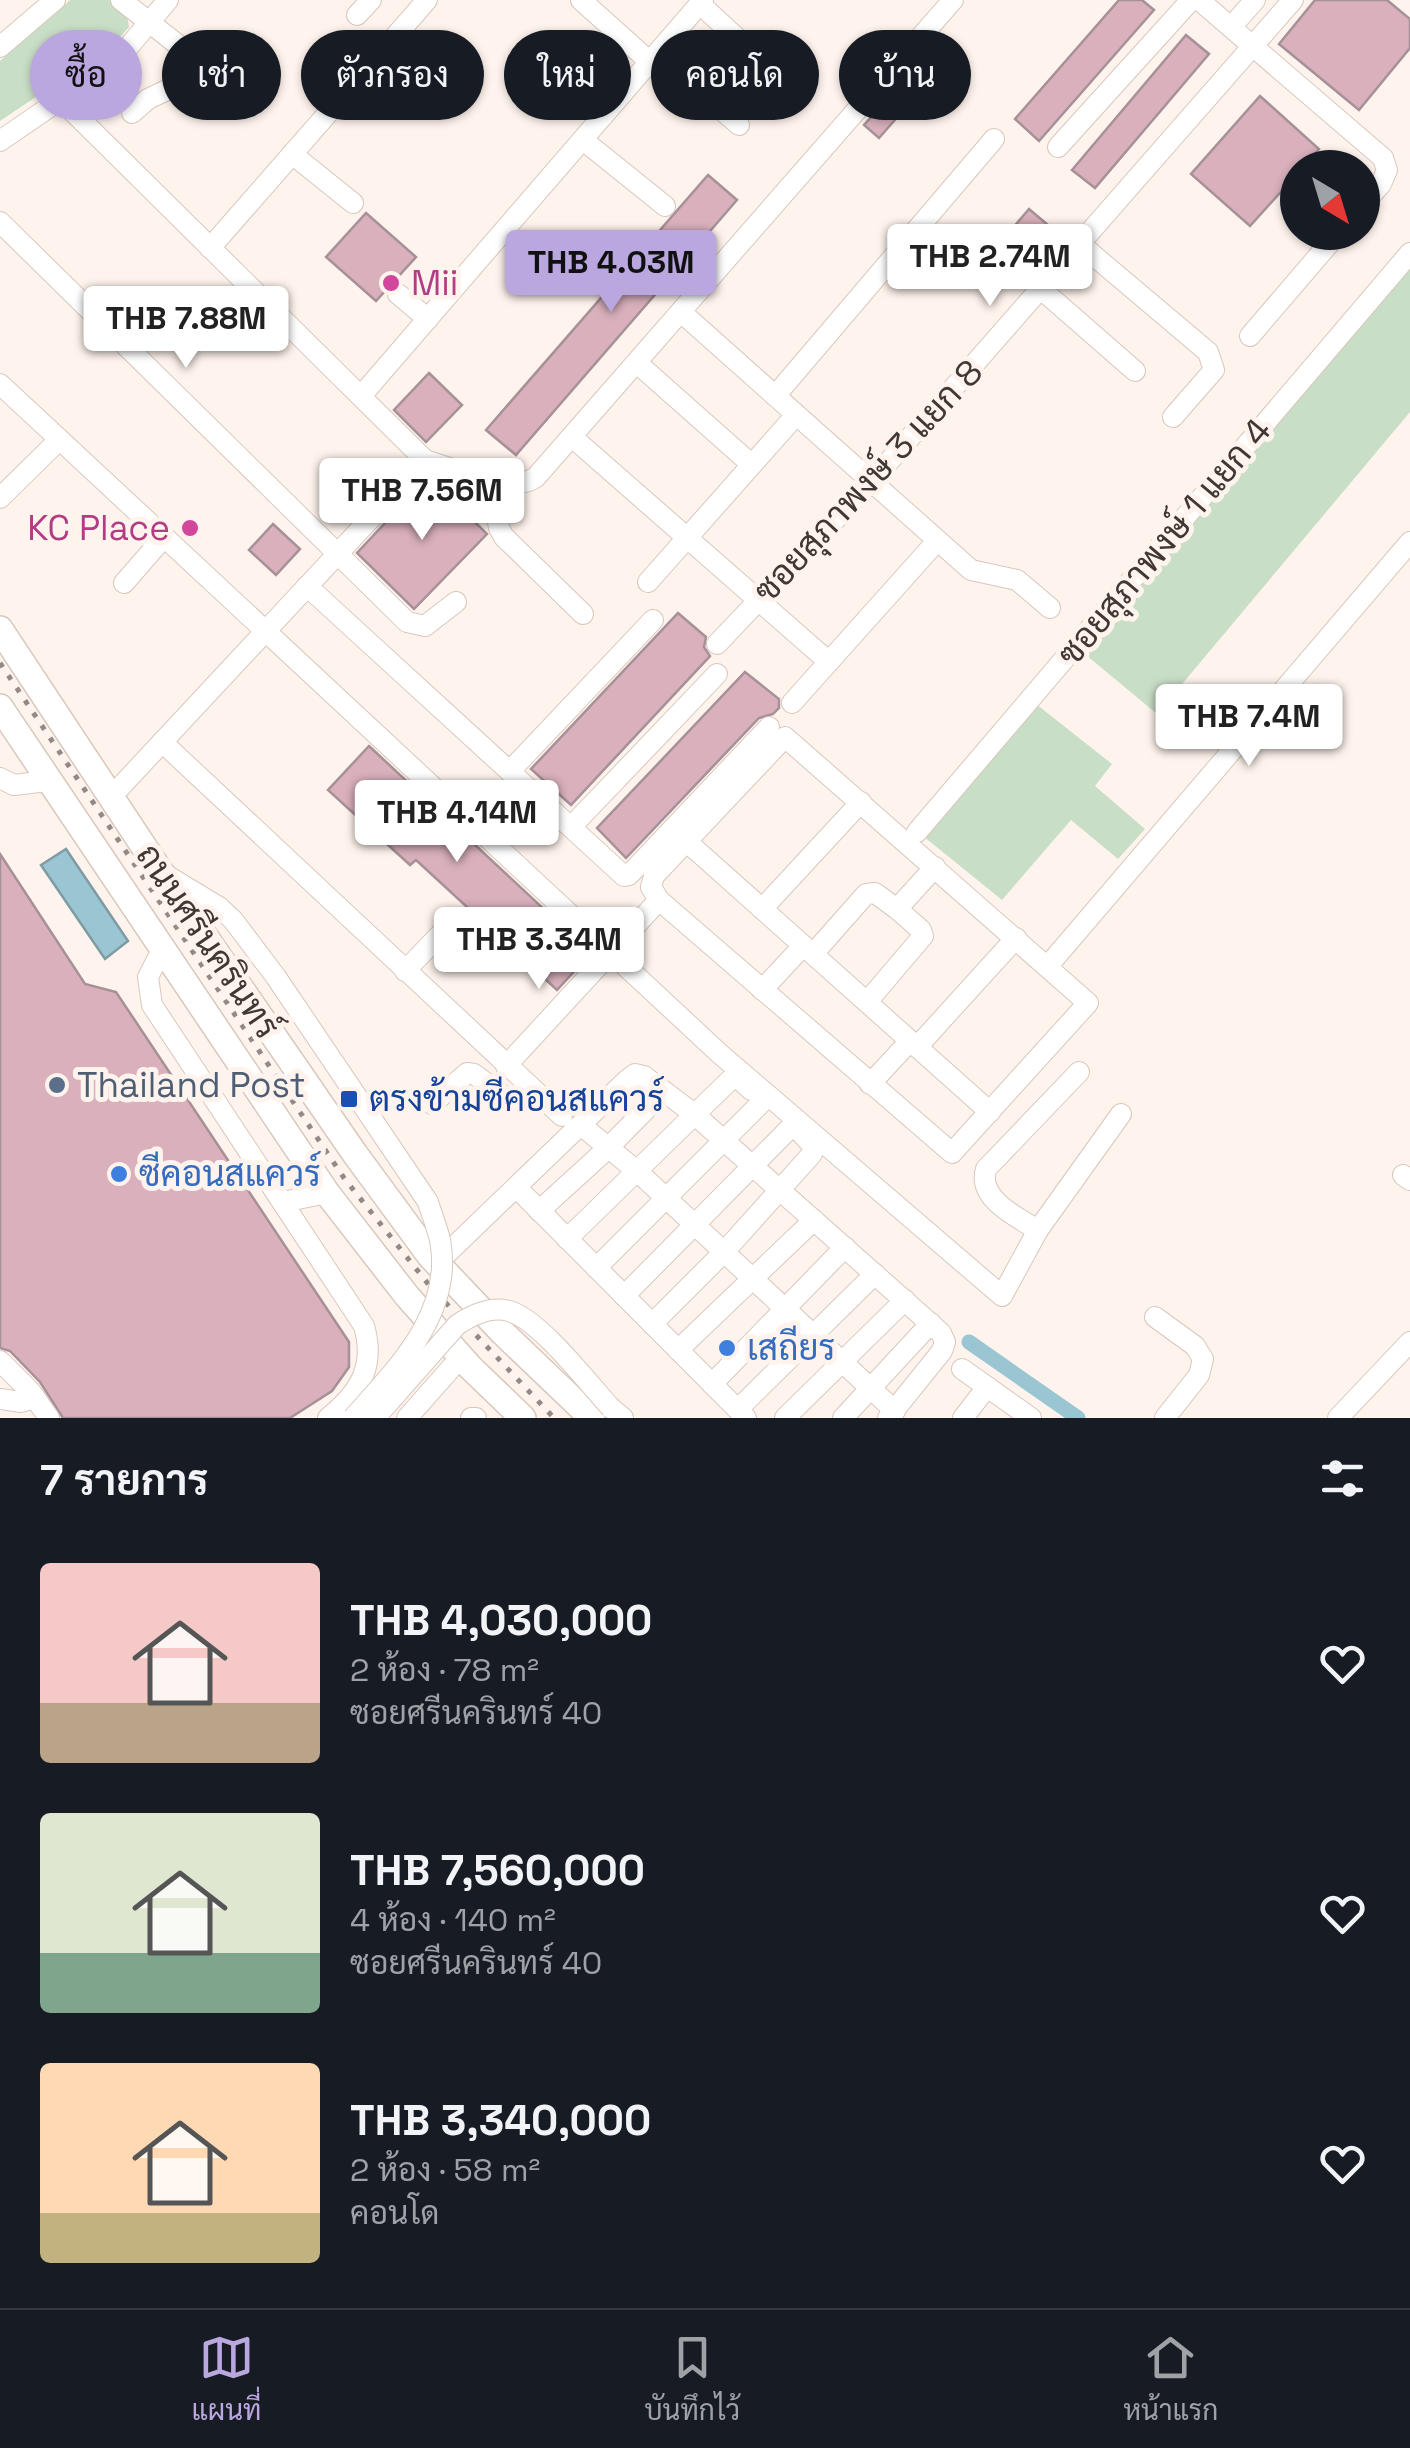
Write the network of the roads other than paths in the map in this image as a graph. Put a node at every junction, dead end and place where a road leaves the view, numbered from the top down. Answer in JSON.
{"nodes":[{"id":1,"x":55,"y":0,"type":"edge"},
{"id":2,"x":121,"y":0,"type":"edge"},
{"id":3,"x":168,"y":0,"type":"edge"},
{"id":4,"x":427,"y":0,"type":"edge"},
{"id":5,"x":581,"y":0,"type":"edge"},
{"id":6,"x":953,"y":0,"type":"edge"},
{"id":7,"x":1190,"y":0,"type":"edge"},
{"id":8,"x":1199,"y":0,"type":"edge"},
{"id":9,"x":1254,"y":0,"type":"edge"},
{"id":10,"x":1293,"y":0,"type":"edge"},
{"id":11,"x":702,"y":2,"type":"edge"},
{"id":12,"x":149,"y":22,"type":"junction"},
{"id":13,"x":1230,"y":27,"type":"junction"},
{"id":14,"x":141,"y":30,"type":"edge"},
{"id":15,"x":678,"y":30,"type":"edge"},
{"id":16,"x":731,"y":30,"type":"edge"},
{"id":17,"x":162,"y":32,"type":"edge"},
{"id":18,"x":0,"y":47,"type":"edge"},
{"id":19,"x":1254,"y":47,"type":"junction"},
{"id":20,"x":651,"y":56,"type":"edge"},
{"id":21,"x":651,"y":61,"type":"edge"},
{"id":22,"x":30,"y":120,"type":"edge"},
{"id":23,"x":80,"y":120,"type":"edge"},
{"id":24,"x":734,"y":120,"type":"edge"},
{"id":25,"x":739,"y":124,"type":"dead end"},
{"id":26,"x":994,"y":139,"type":"dead end"},
{"id":27,"x":0,"y":140,"type":"edge"},
{"id":28,"x":583,"y":140,"type":"junction"},
{"id":29,"x":1058,"y":147,"type":"dead end"},
{"id":30,"x":1373,"y":150,"type":"edge"},
{"id":31,"x":292,"y":154,"type":"junction"},
{"id":32,"x":1380,"y":156,"type":"edge"},
{"id":33,"x":1380,"y":185,"type":"edge"},
{"id":34,"x":353,"y":203,"type":"dead end"},
{"id":35,"x":665,"y":206,"type":"dead end"},
{"id":36,"x":0,"y":222,"type":"edge"},
{"id":37,"x":1080,"y":244,"type":"junction"},
{"id":38,"x":210,"y":248,"type":"junction"},
{"id":39,"x":1324,"y":250,"type":"edge"},
{"id":40,"x":1410,"y":253,"type":"edge"},
{"id":41,"x":1041,"y":289,"type":"junction"},
{"id":42,"x":398,"y":294,"type":"dead end"},
{"id":43,"x":681,"y":312,"type":"junction"},
{"id":44,"x":428,"y":319,"type":"junction"},
{"id":45,"x":1250,"y":336,"type":"dead end"},
{"id":46,"x":638,"y":363,"type":"junction"},
{"id":47,"x":1136,"y":371,"type":"dead end"},
{"id":48,"x":0,"y":384,"type":"edge"},
{"id":49,"x":361,"y":396,"type":"junction"},
{"id":50,"x":775,"y":396,"type":"junction"},
{"id":51,"x":796,"y":415,"type":"junction"},
{"id":52,"x":1173,"y":417,"type":"dead end"},
{"id":53,"x":572,"y":437,"type":"junction"},
{"id":54,"x":60,"y":440,"type":"junction"},
{"id":55,"x":425,"y":460,"type":"junction"},
{"id":56,"x":751,"y":464,"type":"junction"},
{"id":57,"x":491,"y":480,"type":"junction"},
{"id":58,"x":871,"y":482,"type":"junction"},
{"id":59,"x":0,"y":498,"type":"edge"},
{"id":60,"x":164,"y":538,"type":"junction"},
{"id":61,"x":685,"y":538,"type":"junction"},
{"id":62,"x":937,"y":541,"type":"junction"},
{"id":63,"x":1410,"y":542,"type":"edge"},
{"id":64,"x":337,"y":554,"type":"junction"},
{"id":65,"x":648,"y":582,"type":"dead end"},
{"id":66,"x":124,"y":583,"type":"dead end"},
{"id":67,"x":307,"y":586,"type":"junction"},
{"id":68,"x":456,"y":602,"type":"dead end"},
{"id":69,"x":757,"y":602,"type":"junction"},
{"id":70,"x":1050,"y":608,"type":"dead end"},
{"id":71,"x":583,"y":614,"type":"dead end"},
{"id":72,"x":652,"y":620,"type":"dead end"},
{"id":73,"x":0,"y":629,"type":"edge"},
{"id":74,"x":264,"y":632,"type":"junction"},
{"id":75,"x":717,"y":644,"type":"dead end"},
{"id":76,"x":829,"y":662,"type":"junction"},
{"id":77,"x":718,"y":674,"type":"dead end"},
{"id":78,"x":792,"y":703,"type":"dead end"},
{"id":79,"x":0,"y":707,"type":"edge"},
{"id":80,"x":769,"y":727,"type":"dead end"},
{"id":81,"x":162,"y":742,"type":"junction"},
{"id":82,"x":510,"y":771,"type":"junction"},
{"id":83,"x":0,"y":778,"type":"edge"},
{"id":84,"x":47,"y":781,"type":"junction"},
{"id":85,"x":111,"y":796,"type":"junction"},
{"id":86,"x":860,"y":802,"type":"junction"},
{"id":87,"x":572,"y":827,"type":"junction"},
{"id":88,"x":918,"y":832,"type":"dead end"},
{"id":89,"x":686,"y":841,"type":"junction"},
{"id":90,"x":935,"y":867,"type":"junction"},
{"id":91,"x":160,"y":871,"type":"junction"},
{"id":92,"x":659,"y":900,"type":"junction"},
{"id":93,"x":762,"y":909,"type":"junction"},
{"id":94,"x":897,"y":909,"type":"junction"},
{"id":95,"x":453,"y":922,"type":"dead end"},
{"id":96,"x":1016,"y":938,"type":"junction"},
{"id":97,"x":163,"y":948,"type":"junction"},
{"id":98,"x":808,"y":950,"type":"junction"},
{"id":99,"x":610,"y":952,"type":"junction"},
{"id":100,"x":1048,"y":966,"type":"junction"},
{"id":101,"x":405,"y":971,"type":"junction"},
{"id":102,"x":762,"y":990,"type":"junction"},
{"id":103,"x":866,"y":1002,"type":"junction"},
{"id":104,"x":913,"y":1044,"type":"junction"},
{"id":105,"x":506,"y":1066,"type":"junction"},
{"id":106,"x":1080,"y":1072,"type":"dead end"},
{"id":107,"x":870,"y":1084,"type":"junction"},
{"id":108,"x":532,"y":1089,"type":"junction"},
{"id":109,"x":662,"y":1093,"type":"junction"},
{"id":110,"x":764,"y":1100,"type":"junction"},
{"id":111,"x":432,"y":1104,"type":"dead end"},
{"id":112,"x":990,"y":1112,"type":"junction"},
{"id":113,"x":694,"y":1114,"type":"junction"},
{"id":114,"x":1121,"y":1114,"type":"dead end"},
{"id":115,"x":562,"y":1116,"type":"dead end"},
{"id":116,"x":582,"y":1126,"type":"junction"},
{"id":117,"x":792,"y":1126,"type":"junction"},
{"id":118,"x":724,"y":1141,"type":"junction"},
{"id":119,"x":607,"y":1149,"type":"junction"},
{"id":120,"x":753,"y":1166,"type":"junction"},
{"id":121,"x":638,"y":1172,"type":"junction"},
{"id":122,"x":517,"y":1188,"type":"junction"},
{"id":123,"x":781,"y":1191,"type":"junction"},
{"id":124,"x":327,"y":1193,"type":"junction"},
{"id":125,"x":665,"y":1197,"type":"junction"},
{"id":126,"x":284,"y":1202,"type":"junction"},
{"id":127,"x":539,"y":1211,"type":"junction"},
{"id":128,"x":814,"y":1220,"type":"junction"},
{"id":129,"x":696,"y":1226,"type":"junction"},
{"id":130,"x":1038,"y":1230,"type":"junction"},
{"id":131,"x":567,"y":1239,"type":"junction"},
{"id":132,"x":845,"y":1247,"type":"junction"},
{"id":133,"x":724,"y":1252,"type":"junction"},
{"id":134,"x":437,"y":1263,"type":"junction"},
{"id":135,"x":596,"y":1268,"type":"junction"},
{"id":136,"x":875,"y":1274,"type":"junction"},
{"id":137,"x":752,"y":1278,"type":"junction"},
{"id":138,"x":624,"y":1296,"type":"junction"},
{"id":139,"x":905,"y":1300,"type":"junction"},
{"id":140,"x":786,"y":1310,"type":"junction"},
{"id":141,"x":1156,"y":1317,"type":"dead end"},
{"id":142,"x":931,"y":1323,"type":"junction"},
{"id":143,"x":652,"y":1324,"type":"junction"},
{"id":144,"x":812,"y":1334,"type":"junction"},
{"id":145,"x":1410,"y":1342,"type":"edge"},
{"id":146,"x":678,"y":1350,"type":"junction"},
{"id":147,"x":461,"y":1357,"type":"junction"},
{"id":148,"x":0,"y":1361,"type":"edge"},
{"id":149,"x":842,"y":1361,"type":"junction"},
{"id":150,"x":962,"y":1370,"type":"dead end"},
{"id":151,"x":712,"y":1384,"type":"junction"},
{"id":152,"x":987,"y":1387,"type":"junction"},
{"id":153,"x":871,"y":1388,"type":"junction"},
{"id":154,"x":36,"y":1398,"type":"junction"},
{"id":155,"x":0,"y":1399,"type":"edge"},
{"id":156,"x":742,"y":1414,"type":"edge"},
{"id":157,"x":891,"y":1414,"type":"edge"},
{"id":158,"x":609,"y":1415,"type":"edge"},
{"id":159,"x":49,"y":1418,"type":"edge"},
{"id":160,"x":328,"y":1418,"type":"edge"},
{"id":161,"x":354,"y":1418,"type":"edge"},
{"id":162,"x":375,"y":1418,"type":"edge"},
{"id":163,"x":407,"y":1418,"type":"edge"},
{"id":164,"x":522,"y":1418,"type":"edge"},
{"id":165,"x":785,"y":1418,"type":"edge"},
{"id":166,"x":842,"y":1418,"type":"edge"},
{"id":167,"x":963,"y":1418,"type":"edge"},
{"id":168,"x":1031,"y":1418,"type":"edge"},
{"id":169,"x":1165,"y":1418,"type":"edge"},
{"id":170,"x":1338,"y":1418,"type":"edge"}],
"edges":[{"from":1,"to":18,"type":"street"},
{"from":2,"to":12,"type":"street"},
{"from":3,"to":12,"type":"street"},
{"from":4,"to":31,"type":"street"},
{"from":5,"to":20,"type":"street"},
{"from":6,"to":43,"type":"street"},
{"from":7,"to":29,"type":"street"},
{"from":8,"to":13,"type":"street"},
{"from":9,"to":13,"type":"street"},
{"from":10,"to":19,"type":"street","name":"ซอยสุภาพงษ์ 3 แยก 8"},
{"from":11,"to":15,"type":"street"},
{"from":11,"to":16,"type":"street"},
{"from":12,"to":14,"type":"street"},
{"from":12,"to":17,"type":"street"},
{"from":13,"to":19,"type":"street"},
{"from":19,"to":30,"type":"street"},
{"from":19,"to":37,"type":"street","name":"ซอยสุภาพงษ์ 3 แยก 8"},
{"from":21,"to":28,"type":"street"},
{"from":22,"to":27,"type":"street"},
{"from":23,"to":38,"type":"street"},
{"from":24,"to":25,"type":"street"},
{"from":26,"to":50,"type":"street"},
{"from":28,"to":35,"type":"street"},
{"from":28,"to":44,"type":"street"},
{"from":31,"to":34,"type":"street"},
{"from":31,"to":38,"type":"street"},
{"from":32,"to":33,"type":"street"},
{"from":36,"to":64,"type":"street"},
{"from":37,"to":41,"type":"street","name":"ซอยสุภาพงษ์ 3 แยก 8"},
{"from":37,"to":52,"type":"street"},
{"from":38,"to":49,"type":"street"},
{"from":39,"to":45,"type":"street"},
{"from":40,"to":88,"type":"street","name":"ซอยสุภาพงษ์ 1 แยก 4"},
{"from":41,"to":47,"type":"street"},
{"from":41,"to":58,"type":"street","name":"ซอยสุภาพงษ์ 3 แยก 8"},
{"from":42,"to":44,"type":"street"},
{"from":43,"to":46,"type":"street"},
{"from":43,"to":50,"type":"street"},
{"from":44,"to":49,"type":"street"},
{"from":46,"to":53,"type":"street"},
{"from":46,"to":56,"type":"street"},
{"from":48,"to":54,"type":"street"},
{"from":49,"to":55,"type":"street"},
{"from":50,"to":51,"type":"street"},
{"from":51,"to":56,"type":"street"},
{"from":51,"to":58,"type":"street"},
{"from":53,"to":57,"type":"street"},
{"from":53,"to":61,"type":"street"},
{"from":54,"to":59,"type":"street"},
{"from":54,"to":60,"type":"street"},
{"from":55,"to":57,"type":"street"},
{"from":55,"to":64,"type":"street"},
{"from":56,"to":61,"type":"street"},
{"from":57,"to":71,"type":"street"},
{"from":58,"to":62,"type":"street"},
{"from":58,"to":69,"type":"street","name":"ซอยสุภาพงษ์ 3 แยก 8"},
{"from":60,"to":66,"type":"street"},
{"from":60,"to":74,"type":"street"},
{"from":61,"to":65,"type":"street"},
{"from":61,"to":69,"type":"street"},
{"from":62,"to":70,"type":"street"},
{"from":62,"to":76,"type":"street"},
{"from":63,"to":100,"type":"street"},
{"from":64,"to":67,"type":"street"},
{"from":64,"to":68,"type":"street"},
{"from":67,"to":74,"type":"street"},
{"from":67,"to":82,"type":"street"},
{"from":69,"to":75,"type":"street","name":"ซอยสุภาพงษ์ 3 แยก 8"},
{"from":69,"to":76,"type":"street"},
{"from":72,"to":82,"type":"street"},
{"from":73,"to":85,"type":"main road","name":"ถนนศรีนครินทร์"},
{"from":74,"to":81,"type":"street"},
{"from":74,"to":99,"type":"street"},
{"from":76,"to":78,"type":"street"},
{"from":77,"to":87,"type":"street"},
{"from":79,"to":84,"type":"main road","name":"ถนนศรีนครินทร์"},
{"from":80,"to":87,"type":"street"},
{"from":81,"to":85,"type":"street"},
{"from":81,"to":101,"type":"street"},
{"from":82,"to":87,"type":"street"},
{"from":83,"to":84,"type":"street"},
{"from":84,"to":97,"type":"main road","name":"ถนนศรีนครินทร์"},
{"from":85,"to":91,"type":"main road","name":"ถนนศรีนครินทร์"},
{"from":86,"to":89,"type":"street"},
{"from":86,"to":90,"type":"street"},
{"from":86,"to":93,"type":"street"},
{"from":89,"to":92,"type":"street"},
{"from":89,"to":93,"type":"street"},
{"from":90,"to":94,"type":"street"},
{"from":90,"to":96,"type":"street"},
{"from":91,"to":134,"type":"main road","name":"ถนนศรีนครินทร์"},
{"from":91,"to":161,"type":"street","bridge":true},
{"from":92,"to":99,"type":"street"},
{"from":92,"to":102,"type":"street"},
{"from":93,"to":98,"type":"street"},
{"from":94,"to":98,"type":"street"},
{"from":94,"to":103,"type":"street"},
{"from":95,"to":101,"type":"street"},
{"from":96,"to":100,"type":"street"},
{"from":96,"to":104,"type":"street"},
{"from":97,"to":124,"type":"main road","name":"ถนนศรีนครินทร์"},
{"from":97,"to":126,"type":"street"},
{"from":98,"to":102,"type":"street"},
{"from":98,"to":103,"type":"street"},
{"from":99,"to":105,"type":"street"},
{"from":99,"to":130,"type":"street"},
{"from":100,"to":112,"type":"street"},
{"from":101,"to":105,"type":"street"},
{"from":102,"to":107,"type":"street"},
{"from":103,"to":104,"type":"street"},
{"from":104,"to":107,"type":"street"},
{"from":104,"to":112,"type":"street"},
{"from":105,"to":108,"type":"street"},
{"from":106,"to":130,"type":"street"},
{"from":107,"to":112,"type":"street"},
{"from":108,"to":111,"type":"street"},
{"from":108,"to":115,"type":"street"},
{"from":109,"to":113,"type":"street"},
{"from":109,"to":116,"type":"street"},
{"from":109,"to":119,"type":"street"},
{"from":110,"to":113,"type":"street"},
{"from":110,"to":117,"type":"street"},
{"from":110,"to":118,"type":"street"},
{"from":113,"to":118,"type":"street"},
{"from":113,"to":121,"type":"street"},
{"from":114,"to":130,"type":"street"},
{"from":116,"to":119,"type":"street"},
{"from":116,"to":122,"type":"street"},
{"from":117,"to":120,"type":"street"},
{"from":117,"to":123,"type":"street"},
{"from":118,"to":120,"type":"street"},
{"from":118,"to":125,"type":"street"},
{"from":119,"to":121,"type":"street"},
{"from":119,"to":127,"type":"street"},
{"from":120,"to":123,"type":"street"},
{"from":120,"to":129,"type":"street"},
{"from":121,"to":125,"type":"street"},
{"from":121,"to":131,"type":"street"},
{"from":122,"to":127,"type":"street"},
{"from":122,"to":134,"type":"street"},
{"from":123,"to":128,"type":"street"},
{"from":123,"to":133,"type":"street"},
{"from":124,"to":126,"type":"street"},
{"from":124,"to":147,"type":"main road","name":"ถนนศรีนครินทร์"},
{"from":125,"to":129,"type":"street"},
{"from":125,"to":135,"type":"street"},
{"from":126,"to":160,"type":"street"},
{"from":127,"to":131,"type":"street"},
{"from":128,"to":132,"type":"street"},
{"from":128,"to":137,"type":"street"},
{"from":129,"to":133,"type":"street"},
{"from":129,"to":138,"type":"street"},
{"from":131,"to":135,"type":"street"},
{"from":132,"to":136,"type":"street"},
{"from":132,"to":140,"type":"street"},
{"from":133,"to":137,"type":"street"},
{"from":133,"to":143,"type":"street"},
{"from":134,"to":158,"type":"main road","name":"ถนนศรีนครินทร์"},
{"from":135,"to":138,"type":"street"},
{"from":136,"to":139,"type":"street"},
{"from":136,"to":144,"type":"street"},
{"from":137,"to":140,"type":"street"},
{"from":137,"to":146,"type":"street"},
{"from":138,"to":143,"type":"street"},
{"from":139,"to":142,"type":"street"},
{"from":139,"to":149,"type":"street"},
{"from":140,"to":144,"type":"street"},
{"from":140,"to":151,"type":"street"},
{"from":141,"to":169,"type":"street"},
{"from":142,"to":153,"type":"street"},
{"from":142,"to":157,"type":"street"},
{"from":143,"to":146,"type":"street"},
{"from":144,"to":149,"type":"street"},
{"from":144,"to":156,"type":"street"},
{"from":145,"to":170,"type":"street"},
{"from":146,"to":151,"type":"street"},
{"from":147,"to":163,"type":"street"},
{"from":147,"to":164,"type":"main road","name":"ถนนศรีนครินทร์"},
{"from":148,"to":154,"type":"street"},
{"from":149,"to":153,"type":"street"},
{"from":149,"to":165,"type":"street"},
{"from":150,"to":152,"type":"street"},
{"from":151,"to":156,"type":"street"},
{"from":152,"to":167,"type":"street"},
{"from":152,"to":168,"type":"street"},
{"from":153,"to":157,"type":"street"},
{"from":153,"to":166,"type":"street"},
{"from":154,"to":155,"type":"street"},
{"from":154,"to":159,"type":"street"},
{"from":158,"to":162,"type":"street","bridge":true}]}
